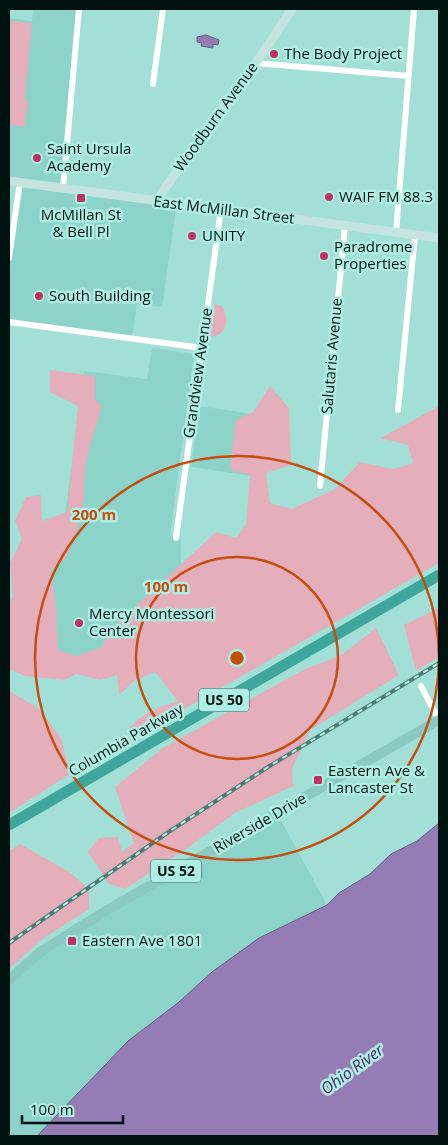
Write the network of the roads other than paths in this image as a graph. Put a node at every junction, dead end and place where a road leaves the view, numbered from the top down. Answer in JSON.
{"nodes":[{"id":1,"x":79,"y":9,"type":"edge"},
{"id":2,"x":163,"y":9,"type":"edge"},
{"id":3,"x":285,"y":9,"type":"edge"},
{"id":4,"x":292,"y":9,"type":"edge"},
{"id":5,"x":414,"y":9,"type":"edge"},
{"id":6,"x":286,"y":19,"type":"junction"},
{"id":7,"x":256,"y":63,"type":"junction"},
{"id":8,"x":408,"y":76,"type":"junction"},
{"id":9,"x":153,"y":84,"type":"dead end"},
{"id":10,"x":9,"y":181,"type":"edge"},
{"id":11,"x":20,"y":182,"type":"junction"},
{"id":12,"x":63,"y":188,"type":"junction"},
{"id":13,"x":157,"y":201,"type":"junction"},
{"id":14,"x":221,"y":209,"type":"junction"},
{"id":15,"x":345,"y":226,"type":"junction"},
{"id":16,"x":396,"y":232,"type":"junction"},
{"id":17,"x":415,"y":235,"type":"junction"},
{"id":18,"x":439,"y":238,"type":"edge"},
{"id":19,"x":9,"y":258,"type":"edge"},
{"id":20,"x":9,"y":322,"type":"edge"},
{"id":21,"x":202,"y":348,"type":"junction"},
{"id":22,"x":398,"y":410,"type":"dead end"},
{"id":23,"x":320,"y":486,"type":"dead end"},
{"id":24,"x":176,"y":538,"type":"dead end"},
{"id":25,"x":439,"y":575,"type":"edge"},
{"id":26,"x":421,"y":686,"type":"dead end"},
{"id":27,"x":439,"y":720,"type":"edge"},
{"id":28,"x":9,"y":825,"type":"edge"},
{"id":29,"x":9,"y":980,"type":"edge"}],
"edges":[{"from":1,"to":12,"type":"street"},
{"from":2,"to":9,"type":"street"},
{"from":3,"to":6,"type":"street"},
{"from":4,"to":6,"type":"street","name":"Woodburn Avenue"},
{"from":5,"to":8,"type":"street"},
{"from":6,"to":7,"type":"street","name":"Woodburn Avenue"},
{"from":7,"to":8,"type":"street"},
{"from":7,"to":13,"type":"street","name":"Woodburn Avenue"},
{"from":8,"to":16,"type":"street"},
{"from":10,"to":11,"type":"street","name":"East McMillan Street"},
{"from":11,"to":12,"type":"street","name":"East McMillan Street"},
{"from":11,"to":19,"type":"street"},
{"from":12,"to":13,"type":"street","name":"East McMillan Street"},
{"from":13,"to":14,"type":"street","name":"East McMillan Street"},
{"from":14,"to":15,"type":"street","name":"East McMillan Street"},
{"from":14,"to":21,"type":"street","name":"Grandview Avenue"},
{"from":15,"to":16,"type":"street","name":"East McMillan Street"},
{"from":15,"to":23,"type":"street","name":"Salutaris Avenue"},
{"from":16,"to":17,"type":"street","name":"East McMillan Street"},
{"from":17,"to":18,"type":"street","name":"East McMillan Street"},
{"from":17,"to":22,"type":"street"},
{"from":20,"to":21,"type":"street"},
{"from":21,"to":24,"type":"street","name":"Grandview Avenue"},
{"from":25,"to":28,"type":"highway","name":"Columbia Parkway","number":"US 50"},
{"from":26,"to":27,"type":"street"},
{"from":27,"to":29,"type":"main road","name":"Riverside Drive","number":"US 52"}]}
